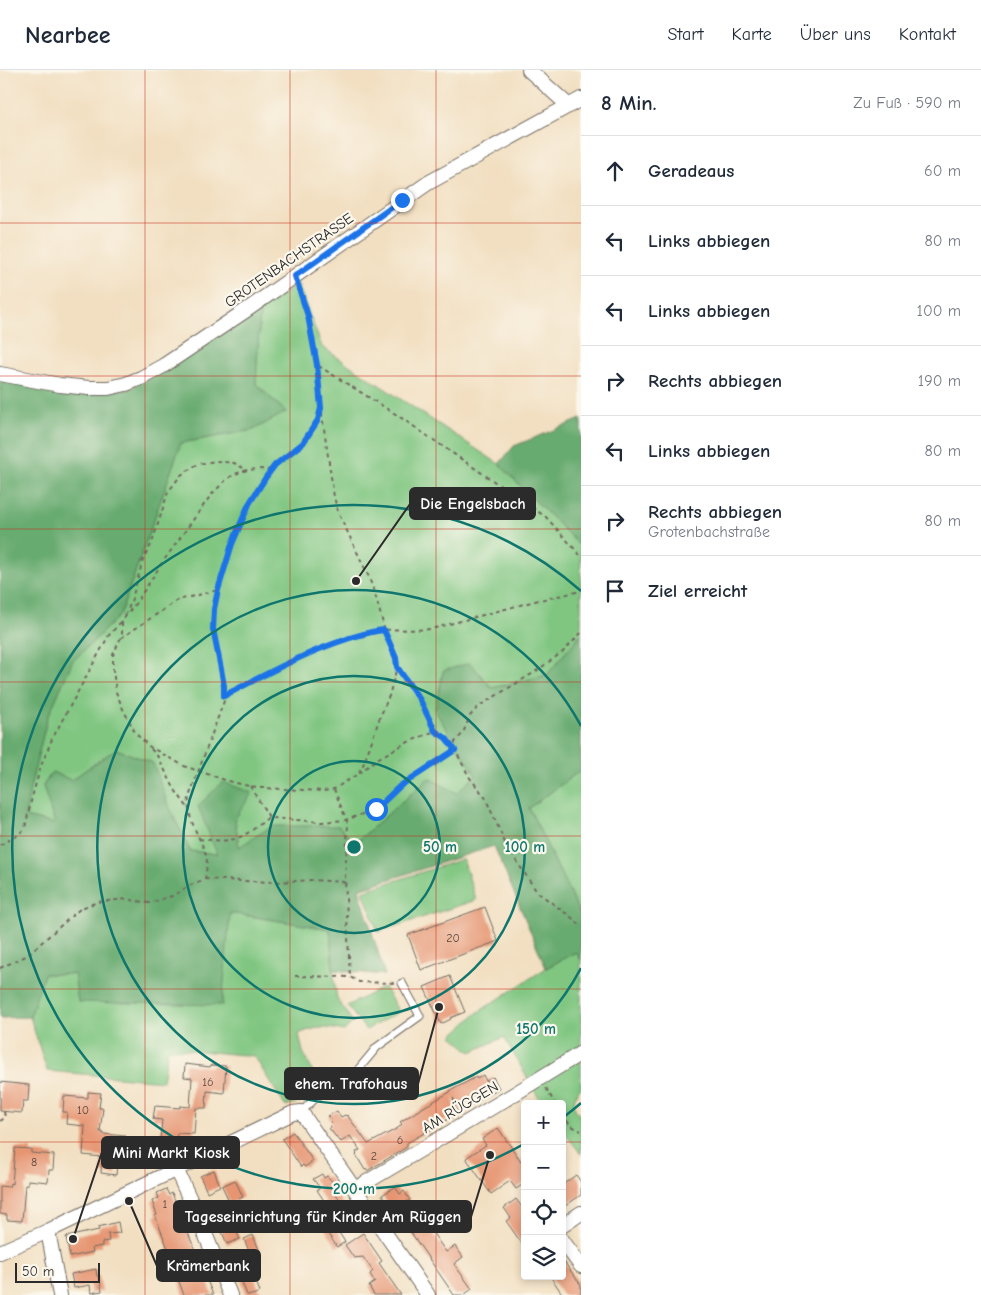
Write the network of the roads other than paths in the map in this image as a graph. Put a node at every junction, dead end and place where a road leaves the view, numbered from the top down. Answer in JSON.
{"nodes":[{"id":1,"x":528,"y":70,"type":"edge"},
{"id":2,"x":581,"y":99,"type":"edge"},
{"id":3,"x":568,"y":106,"type":"junction"},
{"id":4,"x":0,"y":374,"type":"edge"},
{"id":5,"x":402,"y":983,"type":"road end"},
{"id":6,"x":581,"y":1053,"type":"edge"},
{"id":7,"x":301,"y":1112,"type":"junction"},
{"id":8,"x":176,"y":1169,"type":"junction"},
{"id":9,"x":355,"y":1189,"type":"junction"},
{"id":10,"x":581,"y":1212,"type":"edge"},
{"id":11,"x":566,"y":1223,"type":"edge"},
{"id":12,"x":48,"y":1231,"type":"junction"},
{"id":13,"x":566,"y":1245,"type":"edge"},
{"id":14,"x":0,"y":1252,"type":"edge"},
{"id":15,"x":581,"y":1266,"type":"edge"},
{"id":16,"x":60,"y":1295,"type":"edge"},
{"id":17,"x":230,"y":1295,"type":"edge"},
{"id":18,"x":428,"y":1295,"type":"edge"}],
"edges":[{"from":1,"to":3,"type":"street"},
{"from":2,"to":3,"type":"street","name":"GROTENBACHSTRASSE"},
{"from":3,"to":4,"type":"street","name":"GROTENBACHSTRASSE"},
{"from":5,"to":7,"type":"lane"},
{"from":6,"to":9,"type":"street","name":"AM RÜGGEN"},
{"from":7,"to":8,"type":"street"},
{"from":7,"to":9,"type":"street"},
{"from":8,"to":12,"type":"street"},
{"from":8,"to":17,"type":"street"},
{"from":9,"to":18,"type":"street"},
{"from":10,"to":11,"type":"street"},
{"from":12,"to":14,"type":"street"},
{"from":12,"to":16,"type":"street"},
{"from":13,"to":15,"type":"street"}]}
